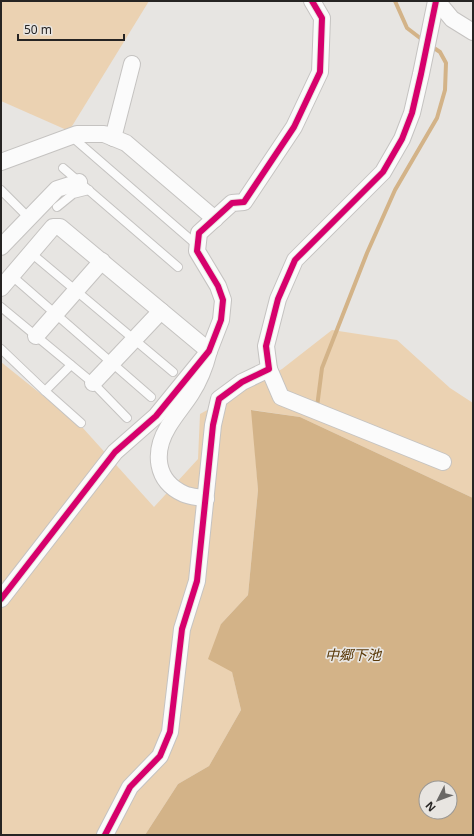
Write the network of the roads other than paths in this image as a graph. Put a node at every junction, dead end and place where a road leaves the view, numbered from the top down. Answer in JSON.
{"nodes":[{"id":1,"x":312,"y":1,"type":"edge"},
{"id":2,"x":437,"y":1,"type":"edge"},
{"id":3,"x":473,"y":32,"type":"edge"},
{"id":4,"x":132,"y":64,"type":"dead end"},
{"id":5,"x":71,"y":136,"type":"junction"},
{"id":6,"x":113,"y":138,"type":"junction"},
{"id":7,"x":1,"y":162,"type":"edge"},
{"id":8,"x":63,"y":168,"type":"dead end"},
{"id":9,"x":84,"y":186,"type":"junction"},
{"id":10,"x":1,"y":190,"type":"edge"},
{"id":11,"x":57,"y":207,"type":"dead end"},
{"id":12,"x":29,"y":218,"type":"junction"},
{"id":13,"x":215,"y":219,"type":"junction"},
{"id":14,"x":198,"y":246,"type":"junction"},
{"id":15,"x":1,"y":247,"type":"edge"},
{"id":16,"x":31,"y":253,"type":"junction"},
{"id":17,"x":102,"y":262,"type":"junction"},
{"id":18,"x":178,"y":267,"type":"dead end"},
{"id":19,"x":12,"y":276,"type":"junction"},
{"id":20,"x":1,"y":288,"type":"edge"},
{"id":21,"x":76,"y":291,"type":"junction"},
{"id":22,"x":1,"y":307,"type":"edge"},
{"id":23,"x":161,"y":311,"type":"junction"},
{"id":24,"x":56,"y":314,"type":"junction"},
{"id":25,"x":36,"y":336,"type":"junction"},
{"id":26,"x":134,"y":340,"type":"junction"},
{"id":27,"x":1,"y":349,"type":"edge"},
{"id":28,"x":209,"y":351,"type":"junction"},
{"id":29,"x":112,"y":363,"type":"junction"},
{"id":30,"x":71,"y":365,"type":"junction"},
{"id":31,"x":269,"y":369,"type":"junction"},
{"id":32,"x":173,"y":372,"type":"dead end"},
{"id":33,"x":93,"y":383,"type":"junction"},
{"id":34,"x":45,"y":391,"type":"junction"},
{"id":35,"x":152,"y":397,"type":"dead end"},
{"id":36,"x":127,"y":418,"type":"dead end"},
{"id":37,"x":81,"y":423,"type":"dead end"},
{"id":38,"x":443,"y":462,"type":"dead end"},
{"id":39,"x":206,"y":499,"type":"junction"},
{"id":40,"x":1,"y":599,"type":"edge"},
{"id":41,"x":105,"y":835,"type":"edge"}],
"edges":[{"from":1,"to":13,"type":"street"},
{"from":2,"to":3,"type":"street"},
{"from":2,"to":31,"type":"street"},
{"from":4,"to":6,"type":"street"},
{"from":5,"to":6,"type":"street"},
{"from":5,"to":7,"type":"street"},
{"from":5,"to":14,"type":"lane"},
{"from":6,"to":13,"type":"street"},
{"from":8,"to":9,"type":"lane"},
{"from":9,"to":11,"type":"lane"},
{"from":9,"to":12,"type":"street"},
{"from":9,"to":18,"type":"lane"},
{"from":10,"to":12,"type":"lane"},
{"from":12,"to":15,"type":"street"},
{"from":13,"to":14,"type":"street"},
{"from":14,"to":28,"type":"street"},
{"from":16,"to":17,"type":"street"},
{"from":16,"to":19,"type":"street"},
{"from":16,"to":21,"type":"lane"},
{"from":17,"to":21,"type":"street"},
{"from":17,"to":23,"type":"street"},
{"from":19,"to":20,"type":"street"},
{"from":19,"to":24,"type":"lane"},
{"from":21,"to":24,"type":"street"},
{"from":21,"to":26,"type":"lane"},
{"from":22,"to":25,"type":"lane"},
{"from":23,"to":26,"type":"street"},
{"from":23,"to":28,"type":"street"},
{"from":24,"to":25,"type":"street"},
{"from":24,"to":29,"type":"lane"},
{"from":25,"to":30,"type":"lane"},
{"from":26,"to":29,"type":"street"},
{"from":26,"to":32,"type":"lane"},
{"from":27,"to":34,"type":"lane"},
{"from":28,"to":39,"type":"street"},
{"from":28,"to":40,"type":"street"},
{"from":29,"to":33,"type":"street"},
{"from":29,"to":35,"type":"lane"},
{"from":30,"to":33,"type":"lane"},
{"from":30,"to":34,"type":"lane"},
{"from":31,"to":38,"type":"street"},
{"from":31,"to":39,"type":"street"},
{"from":33,"to":36,"type":"lane"},
{"from":34,"to":37,"type":"lane"},
{"from":39,"to":41,"type":"street"}]}
